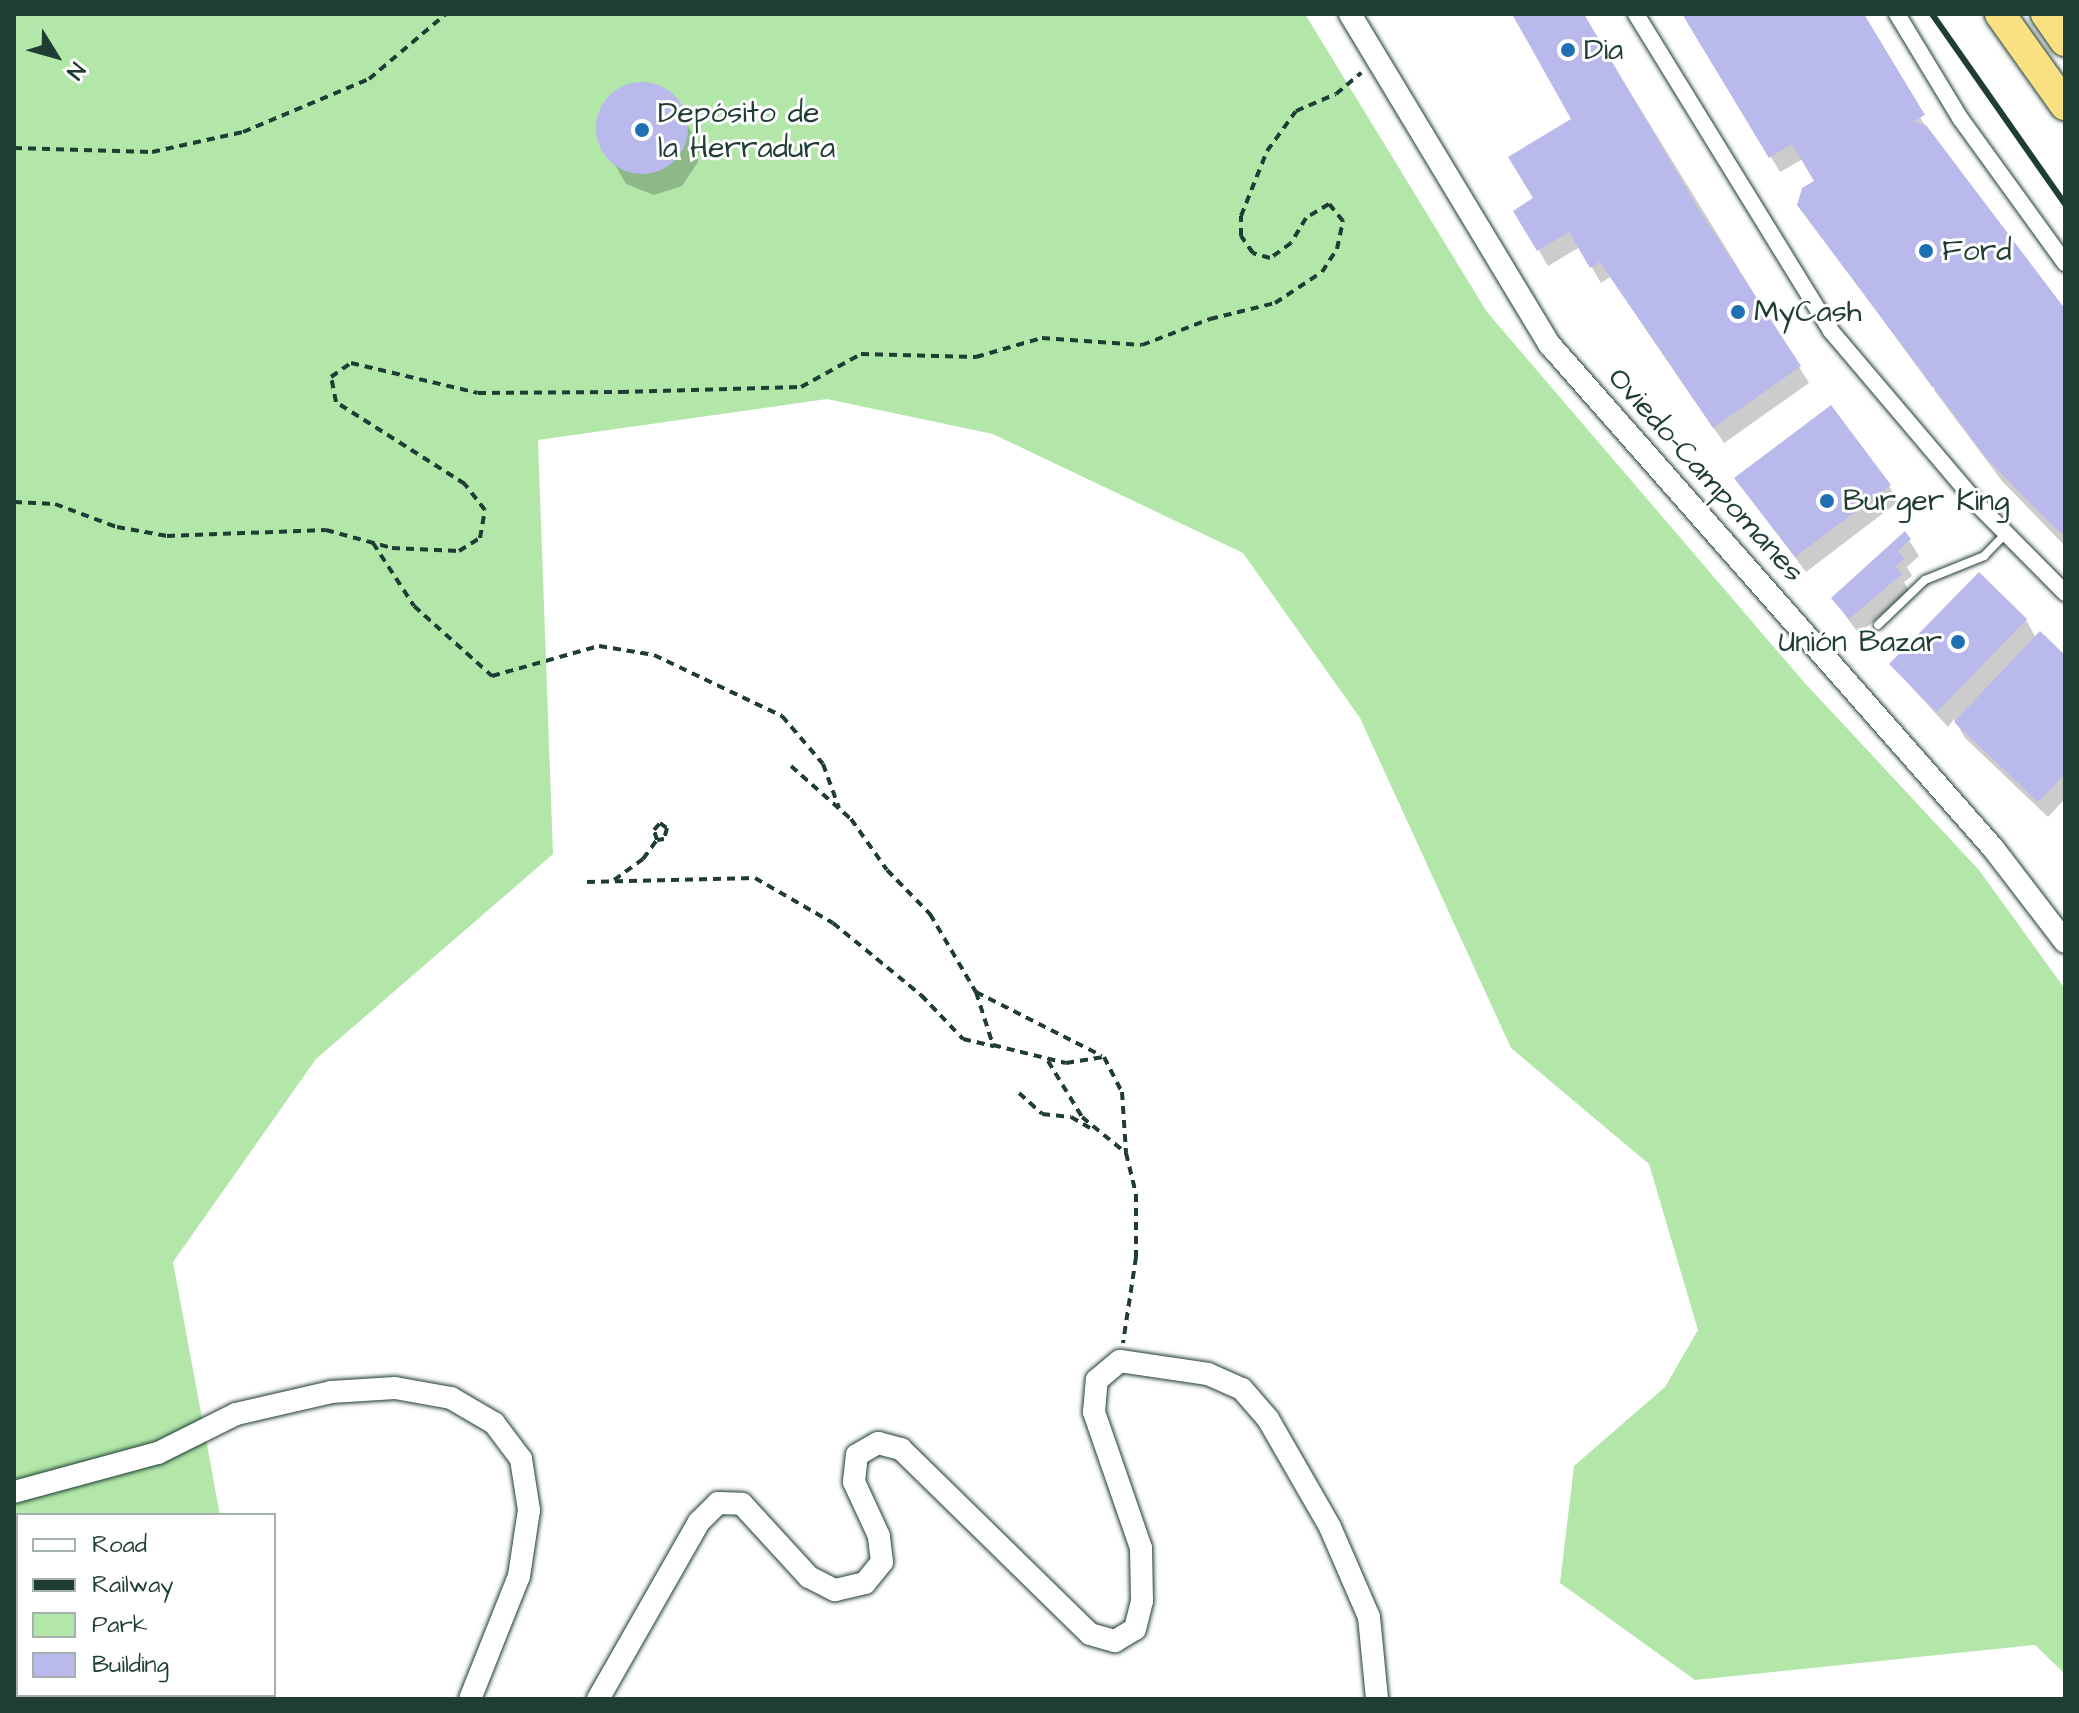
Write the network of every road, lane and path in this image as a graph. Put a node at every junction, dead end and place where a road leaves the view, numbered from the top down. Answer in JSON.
{"nodes":[{"id":1,"x":446,"y":14,"type":"edge"},
{"id":2,"x":1350,"y":14,"type":"edge"},
{"id":3,"x":1636,"y":14,"type":"edge"},
{"id":4,"x":1897,"y":14,"type":"edge"},
{"id":5,"x":2000,"y":14,"type":"edge"},
{"id":6,"x":2046,"y":14,"type":"edge"},
{"id":7,"x":2065,"y":41,"type":"edge"},
{"id":8,"x":1376,"y":61,"type":"junction"},
{"id":9,"x":2065,"y":105,"type":"edge"},
{"id":10,"x":14,"y":148,"type":"edge"},
{"id":11,"x":2065,"y":263,"type":"edge"},
{"id":12,"x":14,"y":502,"type":"edge"},
{"id":13,"x":2006,"y":533,"type":"junction"},
{"id":14,"x":372,"y":542,"type":"junction"},
{"id":15,"x":2063,"y":586,"type":"edge"},
{"id":16,"x":1878,"y":625,"type":"dead end"},
{"id":17,"x":791,"y":766,"type":"dead end"},
{"id":18,"x":839,"y":808,"type":"junction"},
{"id":19,"x":657,"y":840,"type":"dead end"},
{"id":20,"x":587,"y":882,"type":"dead end"},
{"id":21,"x":612,"y":882,"type":"junction"},
{"id":22,"x":2065,"y":942,"type":"edge"},
{"id":23,"x":976,"y":992,"type":"junction"},
{"id":24,"x":1001,"y":1046,"type":"junction"},
{"id":25,"x":1104,"y":1057,"type":"junction"},
{"id":26,"x":1048,"y":1061,"type":"junction"},
{"id":27,"x":1019,"y":1093,"type":"dead end"},
{"id":28,"x":1098,"y":1134,"type":"junction"},
{"id":29,"x":1126,"y":1153,"type":"junction"},
{"id":30,"x":1120,"y":1361,"type":"junction"},
{"id":31,"x":14,"y":1492,"type":"edge"},
{"id":32,"x":470,"y":1699,"type":"edge"},
{"id":33,"x":598,"y":1699,"type":"edge"},
{"id":34,"x":1377,"y":1699,"type":"edge"}],
"edges":[{"from":1,"to":10,"type":"path"},
{"from":2,"to":8,"type":"street","name":"Oviedo-Campomanes"},
{"from":3,"to":13,"type":"street"},
{"from":4,"to":11,"type":"street"},
{"from":5,"to":9,"type":"highway"},
{"from":6,"to":7,"type":"highway"},
{"from":8,"to":14,"type":"path"},
{"from":8,"to":22,"type":"street","name":"Oviedo-Campomanes"},
{"from":12,"to":14,"type":"path"},
{"from":13,"to":15,"type":"street"},
{"from":13,"to":16,"type":"lane"},
{"from":14,"to":18,"type":"path"},
{"from":17,"to":18,"type":"path"},
{"from":18,"to":23,"type":"path"},
{"from":19,"to":21,"type":"path"},
{"from":20,"to":21,"type":"path"},
{"from":21,"to":24,"type":"path"},
{"from":23,"to":24,"type":"path"},
{"from":23,"to":25,"type":"path"},
{"from":24,"to":26,"type":"path"},
{"from":25,"to":26,"type":"path"},
{"from":25,"to":29,"type":"path"},
{"from":26,"to":28,"type":"path"},
{"from":27,"to":28,"type":"path"},
{"from":28,"to":29,"type":"path"},
{"from":29,"to":30,"type":"path"},
{"from":30,"to":33,"type":"street"},
{"from":30,"to":34,"type":"street"},
{"from":31,"to":32,"type":"street"}]}
